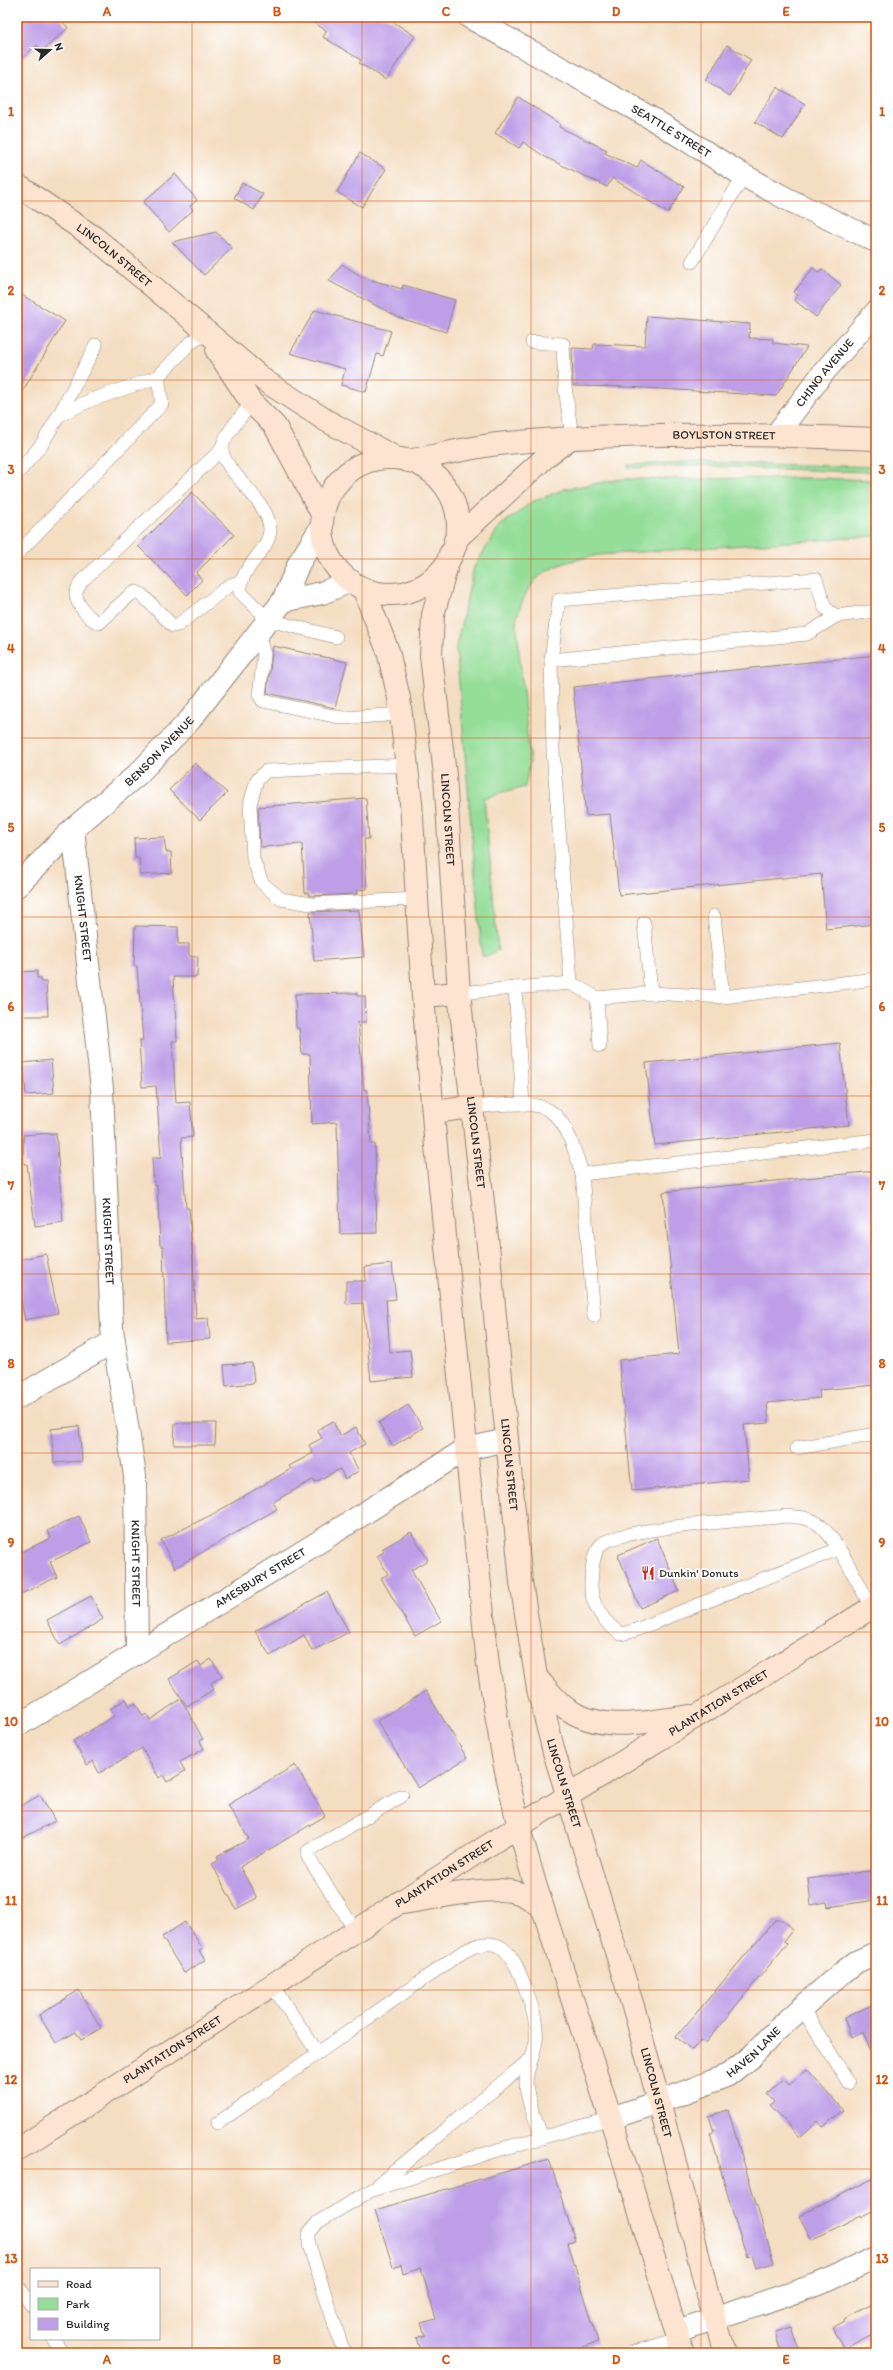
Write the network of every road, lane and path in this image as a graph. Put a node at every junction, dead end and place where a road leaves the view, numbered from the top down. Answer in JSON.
{"nodes":[{"id":1,"x":469,"y":17,"type":"edge"},
{"id":2,"x":744,"y":175,"type":"junction"},
{"id":3,"x":17,"y":185,"type":"edge"},
{"id":4,"x":876,"y":241,"type":"edge"},
{"id":5,"x":692,"y":262,"type":"dead end"},
{"id":6,"x":876,"y":312,"type":"edge"},
{"id":7,"x":206,"y":333,"type":"junction"},
{"id":8,"x":532,"y":342,"type":"dead end"},
{"id":9,"x":96,"y":345,"type":"dead end"},
{"id":10,"x":158,"y":377,"type":"junction"},
{"id":11,"x":252,"y":403,"type":"junction"},
{"id":12,"x":59,"y":415,"type":"junction"},
{"id":13,"x":776,"y":435,"type":"junction"},
{"id":14,"x":572,"y":437,"type":"junction"},
{"id":15,"x":876,"y":439,"type":"edge"},
{"id":16,"x":222,"y":449,"type":"junction"},
{"id":17,"x":400,"y":458,"type":"junction"},
{"id":18,"x":17,"y":474,"type":"edge"},
{"id":19,"x":321,"y":521,"type":"junction"},
{"id":20,"x":453,"y":547,"type":"junction"},
{"id":21,"x":17,"y":554,"type":"edge"},
{"id":22,"x":240,"y":582,"type":"junction"},
{"id":23,"x":357,"y":586,"type":"junction"},
{"id":24,"x":283,"y":601,"type":"junction"},
{"id":25,"x":876,"y":611,"type":"edge"},
{"id":26,"x":836,"y":616,"type":"junction"},
{"id":27,"x":264,"y":626,"type":"junction"},
{"id":28,"x":336,"y":637,"type":"dead end"},
{"id":29,"x":551,"y":660,"type":"junction"},
{"id":30,"x":401,"y":714,"type":"junction"},
{"id":31,"x":407,"y":765,"type":"junction"},
{"id":32,"x":73,"y":829,"type":"junction"},
{"id":33,"x":17,"y":886,"type":"edge"},
{"id":34,"x":418,"y":899,"type":"junction"},
{"id":35,"x":714,"y":916,"type":"dead end"},
{"id":36,"x":644,"y":923,"type":"dead end"},
{"id":37,"x":876,"y":979,"type":"edge"},
{"id":38,"x":571,"y":983,"type":"junction"},
{"id":39,"x":515,"y":988,"type":"junction"},
{"id":40,"x":459,"y":993,"type":"junction"},
{"id":41,"x":651,"y":993,"type":"junction"},
{"id":42,"x":423,"y":996,"type":"junction"},
{"id":43,"x":723,"y":997,"type":"junction"},
{"id":44,"x":597,"y":998,"type":"junction"},
{"id":45,"x":600,"y":1046,"type":"dead end"},
{"id":46,"x":523,"y":1104,"type":"junction"},
{"id":47,"x":472,"y":1108,"type":"junction"},
{"id":48,"x":433,"y":1112,"type":"junction"},
{"id":49,"x":876,"y":1140,"type":"edge"},
{"id":50,"x":582,"y":1174,"type":"junction"},
{"id":51,"x":594,"y":1316,"type":"dead end"},
{"id":52,"x":114,"y":1341,"type":"junction"},
{"id":53,"x":17,"y":1398,"type":"edge"},
{"id":54,"x":876,"y":1434,"type":"edge"},
{"id":55,"x":507,"y":1440,"type":"junction"},
{"id":56,"x":797,"y":1448,"type":"dead end"},
{"id":57,"x":466,"y":1449,"type":"junction"},
{"id":58,"x":838,"y":1549,"type":"junction"},
{"id":59,"x":874,"y":1607,"type":"edge"},
{"id":60,"x":137,"y":1654,"type":"junction"},
{"id":61,"x":537,"y":1678,"type":"junction"},
{"id":62,"x":698,"y":1716,"type":"junction"},
{"id":63,"x":17,"y":1726,"type":"edge"},
{"id":64,"x":402,"y":1796,"type":"dead end"},
{"id":65,"x":567,"y":1797,"type":"junction"},
{"id":66,"x":519,"y":1828,"type":"junction"},
{"id":67,"x":395,"y":1904,"type":"junction"},
{"id":68,"x":543,"y":1909,"type":"junction"},
{"id":69,"x":355,"y":1930,"type":"junction"},
{"id":70,"x":876,"y":1953,"type":"edge"},
{"id":71,"x":271,"y":1984,"type":"junction"},
{"id":72,"x":802,"y":2008,"type":"junction"},
{"id":73,"x":318,"y":2053,"type":"junction"},
{"id":74,"x":532,"y":2058,"type":"junction"},
{"id":75,"x":849,"y":2083,"type":"dead end"},
{"id":76,"x":660,"y":2102,"type":"junction"},
{"id":77,"x":611,"y":2118,"type":"junction"},
{"id":78,"x":218,"y":2123,"type":"dead end"},
{"id":79,"x":542,"y":2138,"type":"junction"},
{"id":80,"x":17,"y":2150,"type":"edge"},
{"id":81,"x":372,"y":2190,"type":"junction"},
{"id":82,"x":876,"y":2258,"type":"edge"},
{"id":83,"x":17,"y":2284,"type":"edge"},
{"id":84,"x":30,"y":2304,"type":"edge"},
{"id":85,"x":714,"y":2317,"type":"junction"},
{"id":86,"x":54,"y":2340,"type":"edge"},
{"id":87,"x":680,"y":2341,"type":"edge"},
{"id":88,"x":62,"y":2353,"type":"edge"},
{"id":89,"x":344,"y":2353,"type":"edge"},
{"id":90,"x":630,"y":2353,"type":"edge"},
{"id":91,"x":725,"y":2353,"type":"edge"}],
"edges":[{"from":1,"to":2,"type":"street","name":"SEATTLE STREET"},
{"from":2,"to":4,"type":"street","name":"SEATTLE STREET"},
{"from":2,"to":5,"type":"lane"},
{"from":3,"to":7,"type":"main road","name":"LINCOLN STREET"},
{"from":6,"to":13,"type":"street","name":"CHINO AVENUE"},
{"from":7,"to":10,"type":"lane"},
{"from":7,"to":11,"type":"main road","name":"LINCOLN STREET"},
{"from":7,"to":17,"type":"main road","name":"LINCOLN STREET"},
{"from":8,"to":14,"type":"lane"},
{"from":9,"to":12,"type":"lane"},
{"from":10,"to":12,"type":"lane"},
{"from":10,"to":21,"type":"lane"},
{"from":11,"to":16,"type":"lane"},
{"from":11,"to":19,"type":"main road","name":"LINCOLN STREET"},
{"from":12,"to":18,"type":"lane"},
{"from":13,"to":14,"type":"main road","name":"BOYLSTON STREET"},
{"from":13,"to":15,"type":"main road","name":"BOYLSTON STREET"},
{"from":14,"to":17,"type":"main road","name":"BOYLSTON STREET"},
{"from":14,"to":20,"type":"main road"},
{"from":16,"to":22,"type":"lane"},
{"from":16,"to":22,"type":"lane"},
{"from":17,"to":19,"type":"main road"},
{"from":17,"to":20,"type":"main road"},
{"from":19,"to":23,"type":"main road"},
{"from":19,"to":24,"type":"street","name":"BENSON AVENUE"},
{"from":20,"to":23,"type":"main road"},
{"from":20,"to":40,"type":"main road","name":"LINCOLN STREET"},
{"from":22,"to":27,"type":"lane"},
{"from":23,"to":24,"type":"street"},
{"from":23,"to":30,"type":"main road"},
{"from":24,"to":27,"type":"street","name":"BENSON AVENUE"},
{"from":25,"to":26,"type":"lane"},
{"from":26,"to":29,"type":"lane"},
{"from":26,"to":29,"type":"lane"},
{"from":27,"to":28,"type":"lane"},
{"from":27,"to":30,"type":"lane"},
{"from":27,"to":32,"type":"street","name":"BENSON AVENUE"},
{"from":29,"to":38,"type":"lane"},
{"from":30,"to":31,"type":"main road"},
{"from":31,"to":34,"type":"main road"},
{"from":31,"to":34,"type":"lane"},
{"from":32,"to":33,"type":"street","name":"BENSON AVENUE"},
{"from":32,"to":52,"type":"street","name":"KNIGHT STREET"},
{"from":34,"to":42,"type":"main road"},
{"from":35,"to":43,"type":"lane"},
{"from":36,"to":41,"type":"lane"},
{"from":37,"to":43,"type":"lane"},
{"from":38,"to":39,"type":"lane"},
{"from":38,"to":44,"type":"lane"},
{"from":39,"to":40,"type":"lane"},
{"from":39,"to":46,"type":"lane"},
{"from":40,"to":42,"type":"main road"},
{"from":40,"to":47,"type":"main road","name":"LINCOLN STREET"},
{"from":41,"to":43,"type":"lane"},
{"from":41,"to":44,"type":"lane"},
{"from":42,"to":48,"type":"main road"},
{"from":44,"to":45,"type":"lane"},
{"from":46,"to":47,"type":"lane"},
{"from":46,"to":50,"type":"lane"},
{"from":47,"to":48,"type":"main road"},
{"from":47,"to":55,"type":"main road","name":"LINCOLN STREET"},
{"from":48,"to":57,"type":"main road"},
{"from":49,"to":50,"type":"lane"},
{"from":50,"to":51,"type":"lane"},
{"from":52,"to":53,"type":"street"},
{"from":52,"to":60,"type":"street","name":"KNIGHT STREET"},
{"from":54,"to":56,"type":"lane"},
{"from":55,"to":57,"type":"street","name":"AMESBURY STREET"},
{"from":55,"to":61,"type":"main road","name":"LINCOLN STREET"},
{"from":57,"to":60,"type":"street","name":"AMESBURY STREET"},
{"from":57,"to":66,"type":"main road"},
{"from":58,"to":58,"type":"lane"},
{"from":58,"to":59,"type":"lane"},
{"from":59,"to":62,"type":"main road","name":"PLANTATION STREET"},
{"from":60,"to":63,"type":"street","name":"AMESBURY STREET"},
{"from":61,"to":62,"type":"main road"},
{"from":61,"to":65,"type":"main road","name":"LINCOLN STREET"},
{"from":62,"to":65,"type":"main road","name":"PLANTATION STREET"},
{"from":64,"to":69,"type":"lane"},
{"from":65,"to":66,"type":"main road","name":"PLANTATION STREET"},
{"from":65,"to":76,"type":"main road","name":"LINCOLN STREET"},
{"from":66,"to":67,"type":"main road","name":"PLANTATION STREET"},
{"from":66,"to":68,"type":"main road"},
{"from":67,"to":68,"type":"main road"},
{"from":67,"to":69,"type":"main road","name":"PLANTATION STREET"},
{"from":68,"to":77,"type":"main road"},
{"from":69,"to":71,"type":"main road","name":"PLANTATION STREET"},
{"from":70,"to":72,"type":"street","name":"HAVEN LANE"},
{"from":71,"to":73,"type":"lane"},
{"from":71,"to":80,"type":"main road","name":"PLANTATION STREET"},
{"from":72,"to":75,"type":"lane"},
{"from":72,"to":76,"type":"street","name":"HAVEN LANE"},
{"from":73,"to":74,"type":"lane"},
{"from":73,"to":78,"type":"lane"},
{"from":74,"to":79,"type":"lane"},
{"from":74,"to":81,"type":"lane"},
{"from":76,"to":77,"type":"street","name":"HAVEN LANE"},
{"from":76,"to":85,"type":"main road","name":"LINCOLN STREET"},
{"from":77,"to":79,"type":"lane"},
{"from":77,"to":87,"type":"main road"},
{"from":79,"to":81,"type":"lane"},
{"from":81,"to":89,"type":"lane"},
{"from":82,"to":85,"type":"street"},
{"from":83,"to":84,"type":"lane"},
{"from":85,"to":87,"type":"street"},
{"from":85,"to":91,"type":"main road","name":"LINCOLN STREET"},
{"from":86,"to":88,"type":"lane"},
{"from":87,"to":90,"type":"lane"}]}
